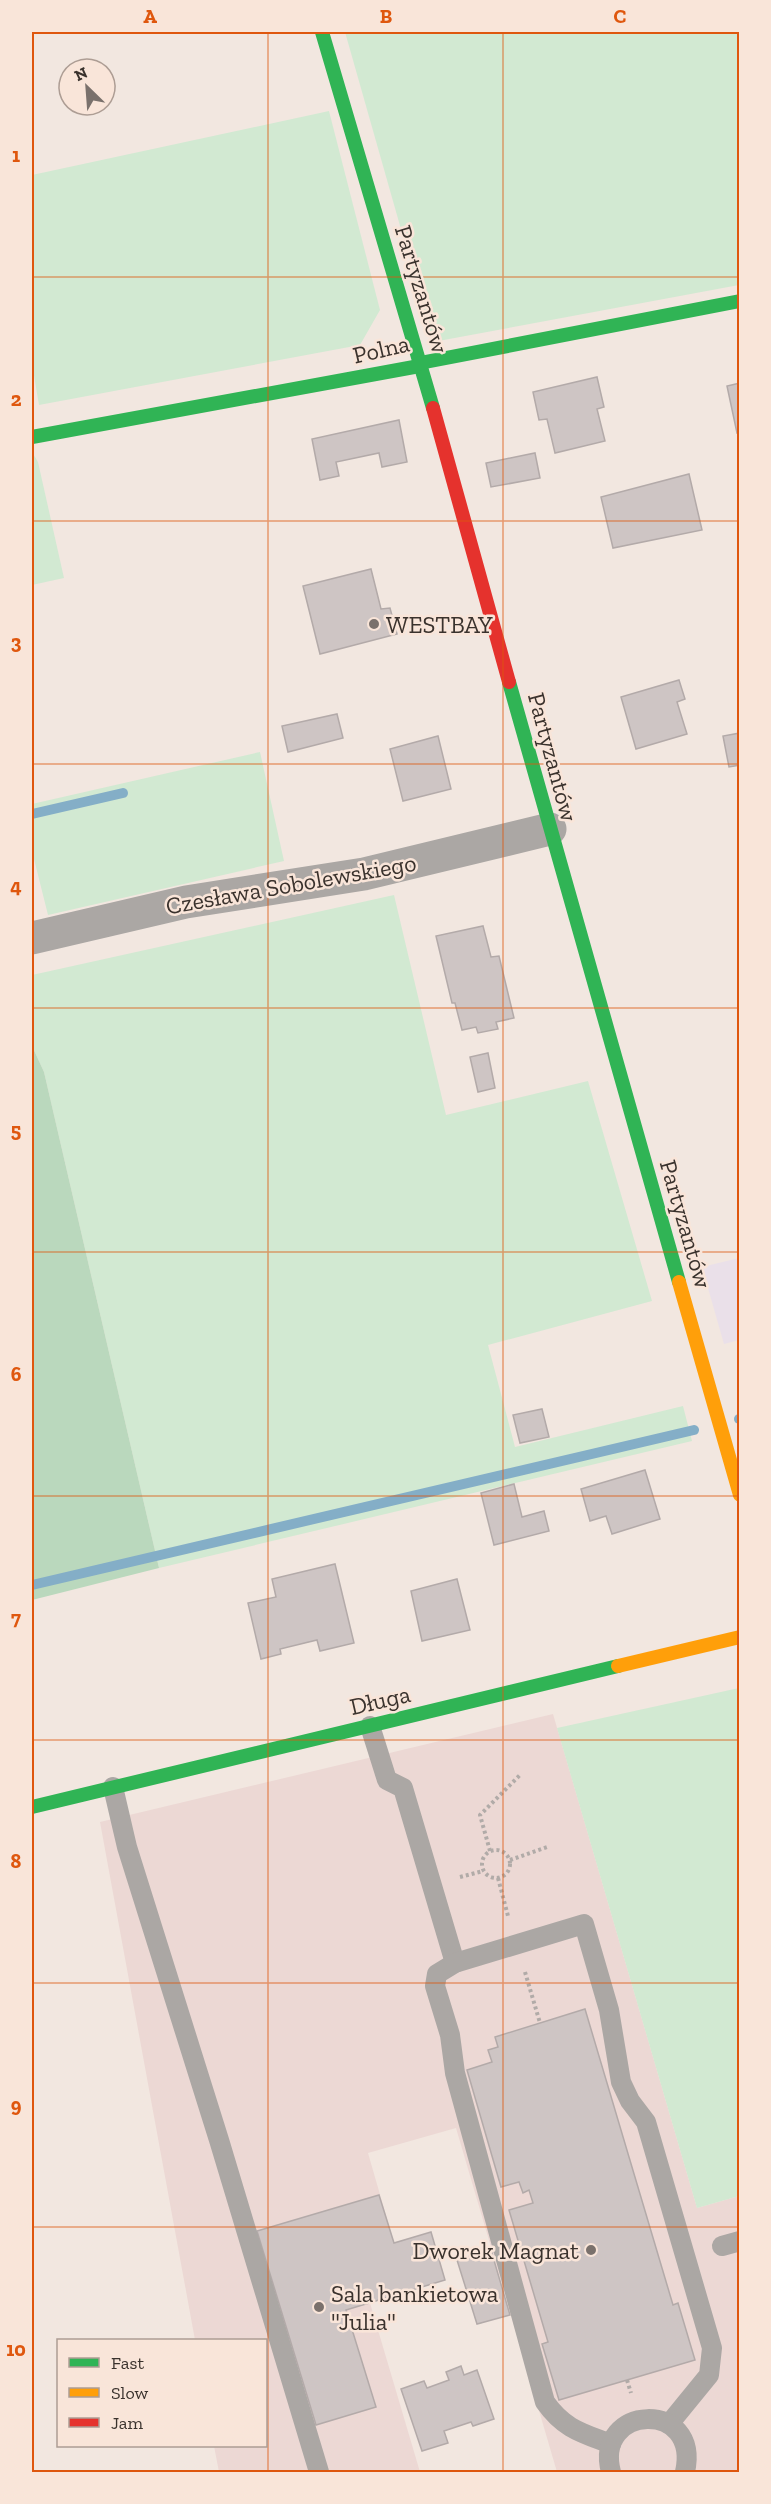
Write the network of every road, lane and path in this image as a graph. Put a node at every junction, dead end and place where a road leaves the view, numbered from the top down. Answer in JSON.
{"nodes":[{"id":1,"x":321,"y":32,"type":"edge"},
{"id":2,"x":740,"y":301,"type":"edge"},
{"id":3,"x":420,"y":363,"type":"junction"},
{"id":4,"x":32,"y":437,"type":"edge"},
{"id":5,"x":549,"y":829,"type":"junction"},
{"id":6,"x":32,"y":938,"type":"edge"},
{"id":7,"x":740,"y":1495,"type":"edge"},
{"id":8,"x":740,"y":1638,"type":"edge"},
{"id":9,"x":370,"y":1726,"type":"junction"},
{"id":10,"x":520,"y":1775,"type":"dead end"},
{"id":11,"x":113,"y":1788,"type":"junction"},
{"id":12,"x":32,"y":1807,"type":"edge"},
{"id":13,"x":547,"y":1847,"type":"dead end"},
{"id":14,"x":490,"y":1851,"type":"junction"},
{"id":15,"x":510,"y":1860,"type":"junction"},
{"id":16,"x":455,"y":1963,"type":"junction"},
{"id":17,"x":669,"y":2424,"type":"junction"},
{"id":18,"x":611,"y":2444,"type":"junction"},
{"id":19,"x":319,"y":2472,"type":"edge"},
{"id":20,"x":611,"y":2472,"type":"edge"},
{"id":21,"x":685,"y":2472,"type":"edge"}],
"edges":[{"from":1,"to":3,"type":"street","name":"Partyzantów"},
{"from":2,"to":3,"type":"street","name":"Polna"},
{"from":3,"to":4,"type":"street","name":"Polna"},
{"from":3,"to":5,"type":"street","name":"Partyzantów"},
{"from":5,"to":6,"type":"street","name":"Czesława Sobolewskiego"},
{"from":5,"to":7,"type":"street","name":"Partyzantów"},
{"from":8,"to":9,"type":"street","name":"Długa"},
{"from":9,"to":11,"type":"street","name":"Długa"},
{"from":9,"to":16,"type":"lane"},
{"from":10,"to":14,"type":"path"},
{"from":11,"to":12,"type":"street","name":"Długa"},
{"from":11,"to":19,"type":"lane"},
{"from":13,"to":15,"type":"path"},
{"from":14,"to":15,"type":"path"},
{"from":14,"to":15,"type":"path"},
{"from":16,"to":17,"type":"lane"},
{"from":16,"to":18,"type":"lane"},
{"from":17,"to":18,"type":"lane"},
{"from":17,"to":21,"type":"lane"},
{"from":18,"to":20,"type":"lane"}]}
